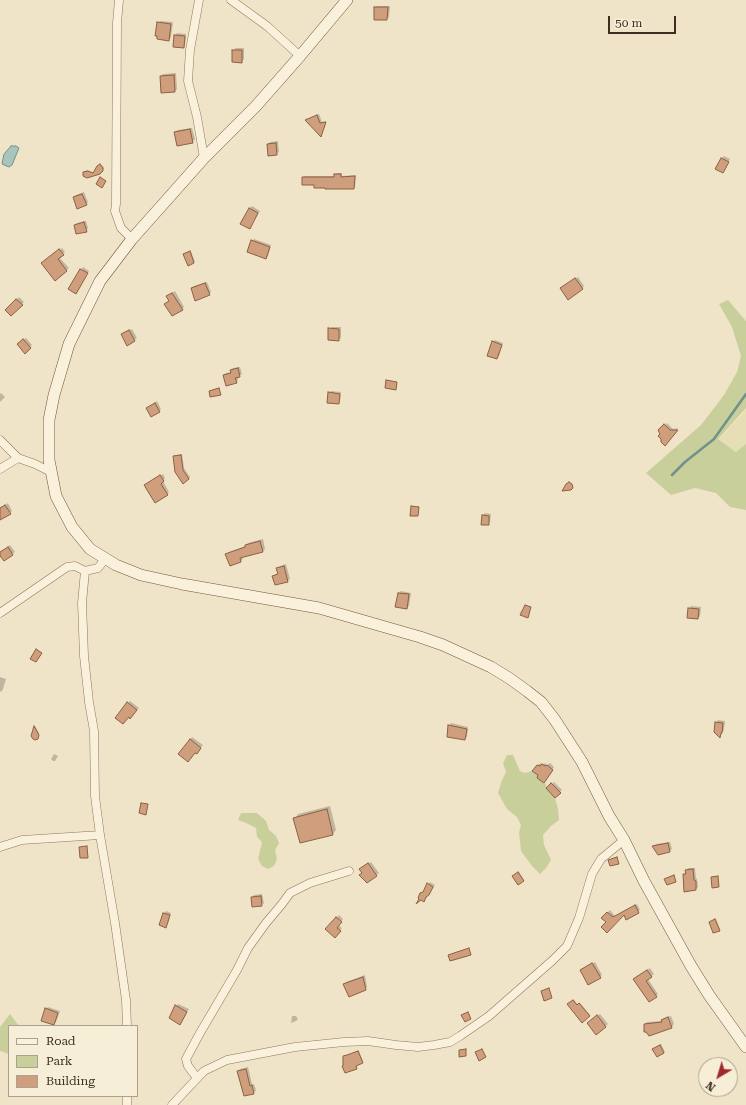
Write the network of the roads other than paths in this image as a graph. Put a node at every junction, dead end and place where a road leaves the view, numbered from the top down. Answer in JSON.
{"nodes":[{"id":1,"x":118,"y":0,"type":"edge"},
{"id":2,"x":199,"y":0,"type":"edge"},
{"id":3,"x":231,"y":0,"type":"edge"},
{"id":4,"x":347,"y":0,"type":"edge"},
{"id":5,"x":300,"y":56,"type":"junction"},
{"id":6,"x":204,"y":158,"type":"junction"},
{"id":7,"x":132,"y":239,"type":"junction"},
{"id":8,"x":0,"y":440,"type":"edge"},
{"id":9,"x":18,"y":458,"type":"junction"},
{"id":10,"x":0,"y":469,"type":"edge"},
{"id":11,"x":51,"y":472,"type":"junction"},
{"id":12,"x":105,"y":559,"type":"junction"},
{"id":13,"x":85,"y":571,"type":"junction"},
{"id":14,"x":0,"y":614,"type":"edge"},
{"id":15,"x":100,"y":835,"type":"junction"},
{"id":16,"x":624,"y":840,"type":"junction"},
{"id":17,"x":0,"y":847,"type":"edge"},
{"id":18,"x":349,"y":872,"type":"dead end"},
{"id":19,"x":127,"y":1025,"type":"edge"},
{"id":20,"x":746,"y":1047,"type":"edge"},
{"id":21,"x":197,"y":1078,"type":"junction"},
{"id":22,"x":172,"y":1105,"type":"edge"}],
"edges":[{"from":1,"to":7,"type":"street"},
{"from":2,"to":6,"type":"street"},
{"from":3,"to":5,"type":"street"},
{"from":4,"to":5,"type":"main road"},
{"from":5,"to":6,"type":"main road"},
{"from":6,"to":7,"type":"main road"},
{"from":7,"to":11,"type":"main road"},
{"from":8,"to":9,"type":"street"},
{"from":9,"to":10,"type":"street"},
{"from":9,"to":11,"type":"street"},
{"from":11,"to":12,"type":"main road"},
{"from":12,"to":13,"type":"street"},
{"from":12,"to":16,"type":"main road"},
{"from":13,"to":14,"type":"street"},
{"from":13,"to":15,"type":"street"},
{"from":15,"to":17,"type":"street"},
{"from":15,"to":19,"type":"street"},
{"from":16,"to":20,"type":"main road"},
{"from":16,"to":21,"type":"street"},
{"from":18,"to":21,"type":"street"},
{"from":21,"to":22,"type":"street"}]}
